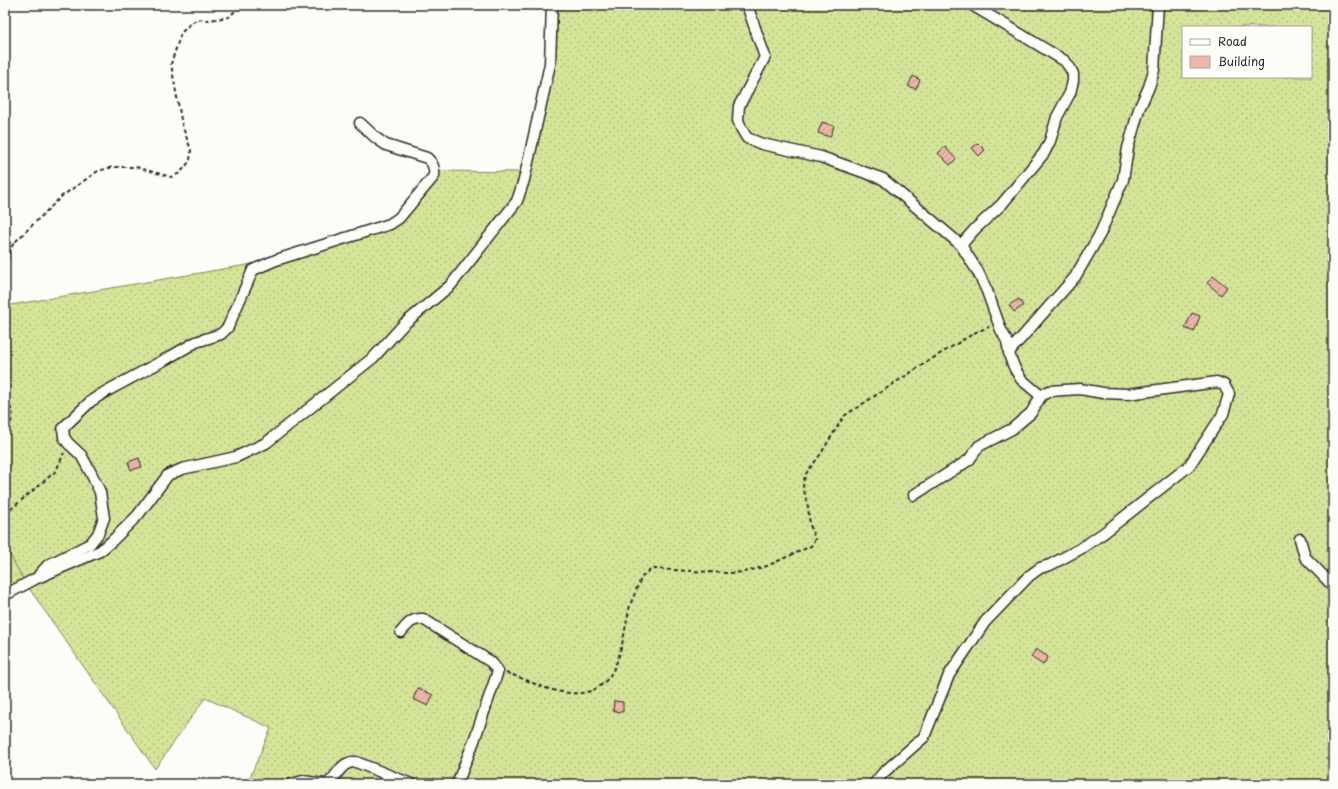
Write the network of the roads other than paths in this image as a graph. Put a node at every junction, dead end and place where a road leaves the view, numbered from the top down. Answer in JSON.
{"nodes":[{"id":1,"x":552,"y":5,"type":"edge"},
{"id":2,"x":747,"y":5,"type":"edge"},
{"id":3,"x":972,"y":5,"type":"edge"},
{"id":4,"x":1158,"y":5,"type":"edge"},
{"id":5,"x":360,"y":123,"type":"dead end"},
{"id":6,"x":961,"y":245,"type":"junction"},
{"id":7,"x":1009,"y":352,"type":"junction"},
{"id":8,"x":1041,"y":396,"type":"junction"},
{"id":9,"x":914,"y":495,"type":"dead end"},
{"id":10,"x":1300,"y":539,"type":"dead end"},
{"id":11,"x":35,"y":579,"type":"junction"},
{"id":12,"x":1333,"y":586,"type":"edge"},
{"id":13,"x":5,"y":595,"type":"edge"},
{"id":14,"x":401,"y":632,"type":"dead end"},
{"id":15,"x":291,"y":784,"type":"edge"},
{"id":16,"x":323,"y":784,"type":"edge"},
{"id":17,"x":327,"y":784,"type":"edge"},
{"id":18,"x":411,"y":784,"type":"edge"},
{"id":19,"x":457,"y":784,"type":"edge"},
{"id":20,"x":874,"y":784,"type":"edge"}],
"edges":[{"from":1,"to":11,"type":"street"},
{"from":2,"to":6,"type":"street"},
{"from":3,"to":6,"type":"street"},
{"from":4,"to":7,"type":"street"},
{"from":5,"to":11,"type":"street"},
{"from":6,"to":7,"type":"street"},
{"from":7,"to":8,"type":"street"},
{"from":8,"to":9,"type":"street"},
{"from":8,"to":20,"type":"street"},
{"from":10,"to":12,"type":"street"},
{"from":11,"to":13,"type":"street"},
{"from":14,"to":19,"type":"street"},
{"from":15,"to":16,"type":"street"},
{"from":17,"to":18,"type":"street"}]}
